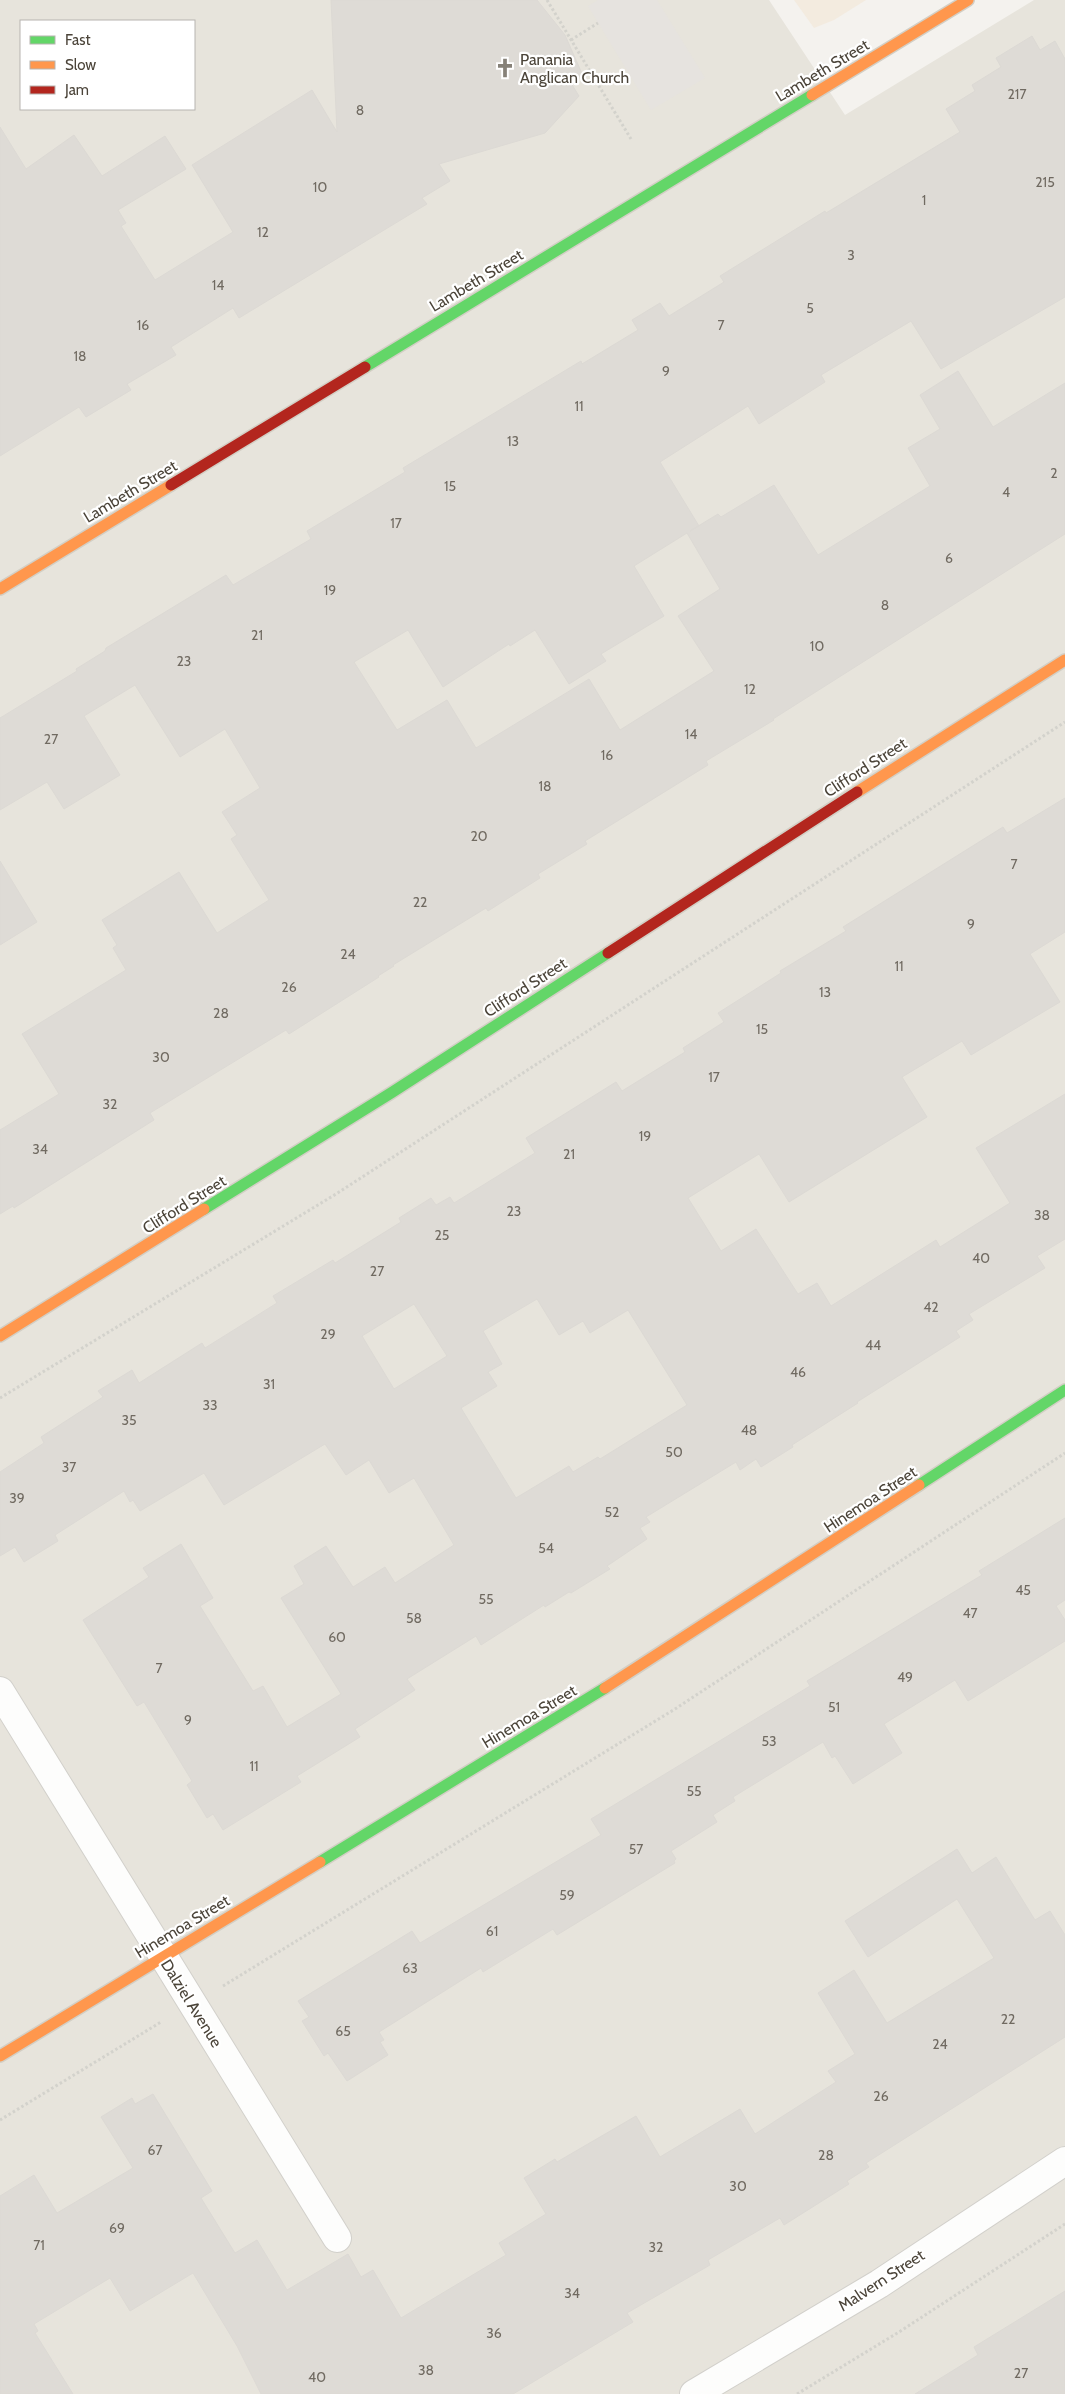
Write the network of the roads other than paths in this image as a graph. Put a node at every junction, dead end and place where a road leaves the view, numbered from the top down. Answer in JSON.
{"nodes":[{"id":1,"x":968,"y":0,"type":"edge"},
{"id":2,"x":0,"y":589,"type":"edge"},
{"id":3,"x":1065,"y":660,"type":"edge"},
{"id":4,"x":0,"y":1336,"type":"edge"},
{"id":5,"x":1065,"y":1390,"type":"edge"},
{"id":6,"x":0,"y":1691,"type":"edge"},
{"id":7,"x":164,"y":1956,"type":"junction"},
{"id":8,"x":0,"y":2056,"type":"edge"},
{"id":9,"x":1065,"y":2161,"type":"edge"},
{"id":10,"x":337,"y":2238,"type":"dead end"},
{"id":11,"x":694,"y":2394,"type":"edge"}],
"edges":[{"from":1,"to":2,"type":"street","name":"Lambeth Street"},
{"from":3,"to":4,"type":"street","name":"Clifford Street"},
{"from":5,"to":7,"type":"street","name":"Hinemoa Street"},
{"from":6,"to":7,"type":"street","name":"Dalziel Avenue"},
{"from":7,"to":8,"type":"street","name":"Hinemoa Street"},
{"from":7,"to":10,"type":"street","name":"Dalziel Avenue"},
{"from":9,"to":11,"type":"street","name":"Malvern Street"}]}
